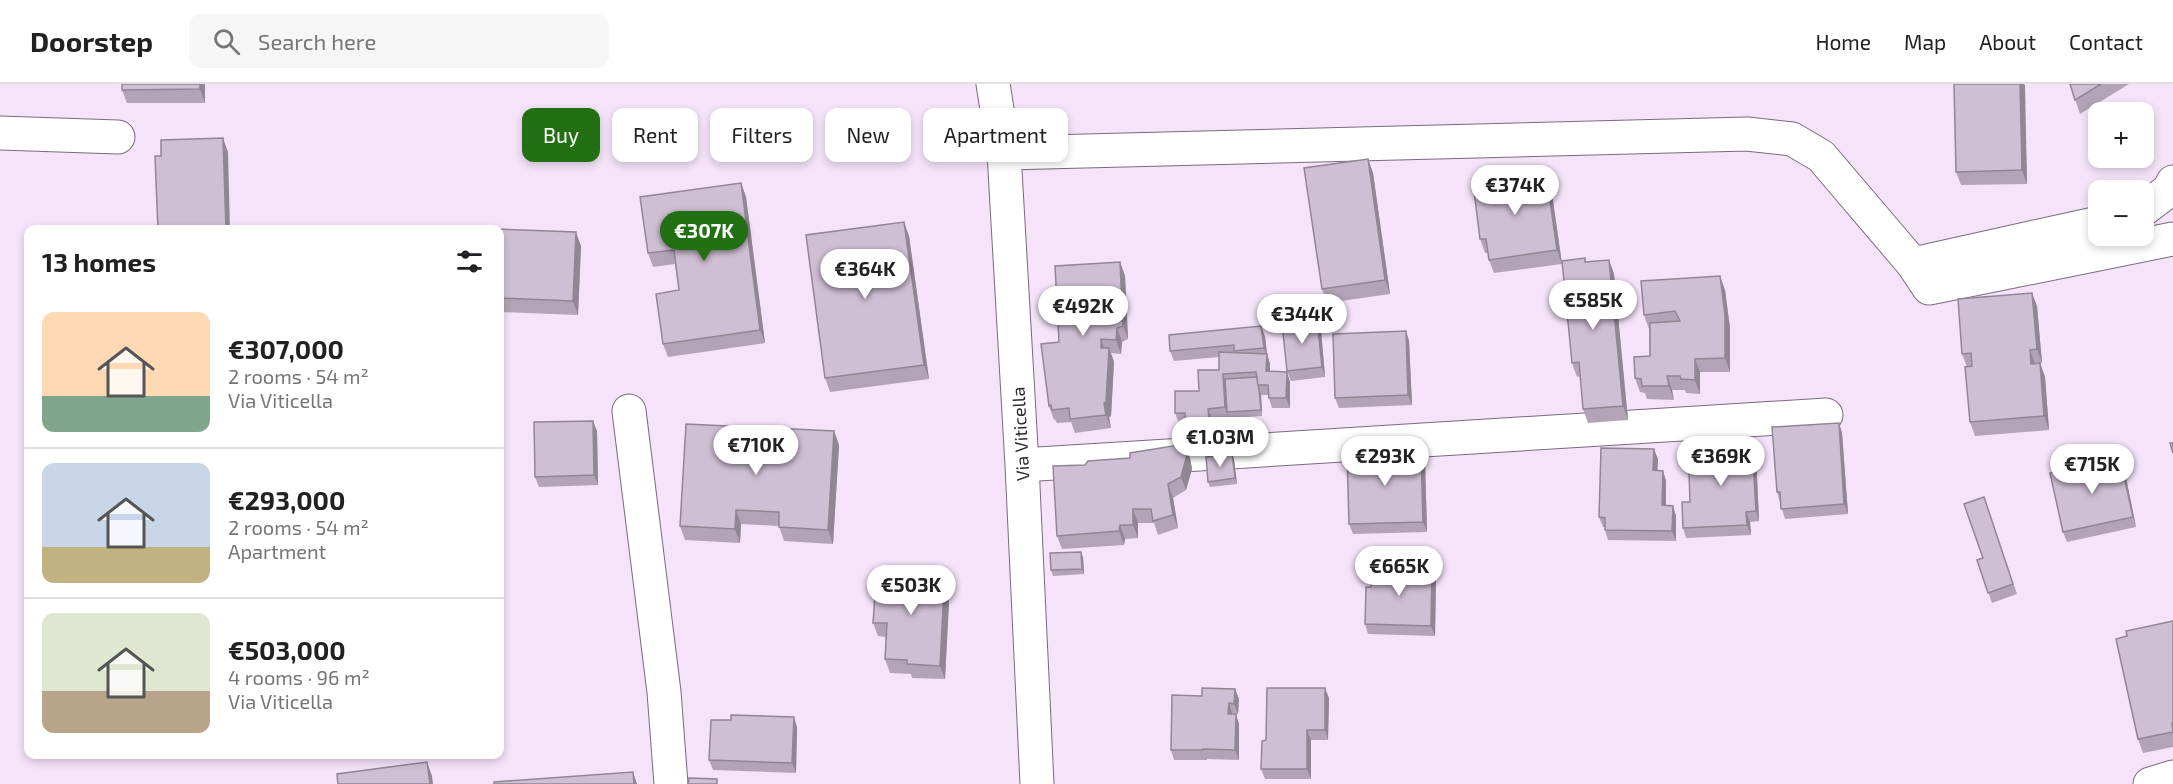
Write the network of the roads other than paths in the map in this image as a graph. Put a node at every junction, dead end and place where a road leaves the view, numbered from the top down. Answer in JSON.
{"nodes":[{"id":1,"x":993,"y":84,"type":"edge"},
{"id":2,"x":997,"y":108,"type":"edge"},
{"id":3,"x":0,"y":133,"type":"edge"},
{"id":4,"x":118,"y":137,"type":"dead end"},
{"id":5,"x":1068,"y":151,"type":"edge"},
{"id":6,"x":1005,"y":162,"type":"edge"},
{"id":7,"x":2173,"y":182,"type":"edge"},
{"id":8,"x":2154,"y":201,"type":"edge"},
{"id":9,"x":2088,"y":225,"type":"edge"},
{"id":10,"x":2173,"y":239,"type":"edge"},
{"id":11,"x":1913,"y":264,"type":"junction"},
{"id":12,"x":629,"y":411,"type":"dead end"},
{"id":13,"x":1826,"y":415,"type":"dead end"},
{"id":14,"x":1022,"y":465,"type":"junction"},
{"id":15,"x":2173,"y":777,"type":"edge"},
{"id":16,"x":671,"y":784,"type":"edge"},
{"id":17,"x":1037,"y":784,"type":"edge"},
{"id":18,"x":2150,"y":784,"type":"edge"}],
"edges":[{"from":1,"to":2,"type":"street","name":"Via Viticella"},
{"from":3,"to":4,"type":"street"},
{"from":5,"to":11,"type":"street"},
{"from":6,"to":14,"type":"street","name":"Via Viticella"},
{"from":7,"to":8,"type":"street"},
{"from":9,"to":11,"type":"street"},
{"from":10,"to":11,"type":"street"},
{"from":12,"to":16,"type":"street"},
{"from":13,"to":14,"type":"street"},
{"from":14,"to":17,"type":"street","name":"Via Viticella"},
{"from":15,"to":18,"type":"street"}]}
